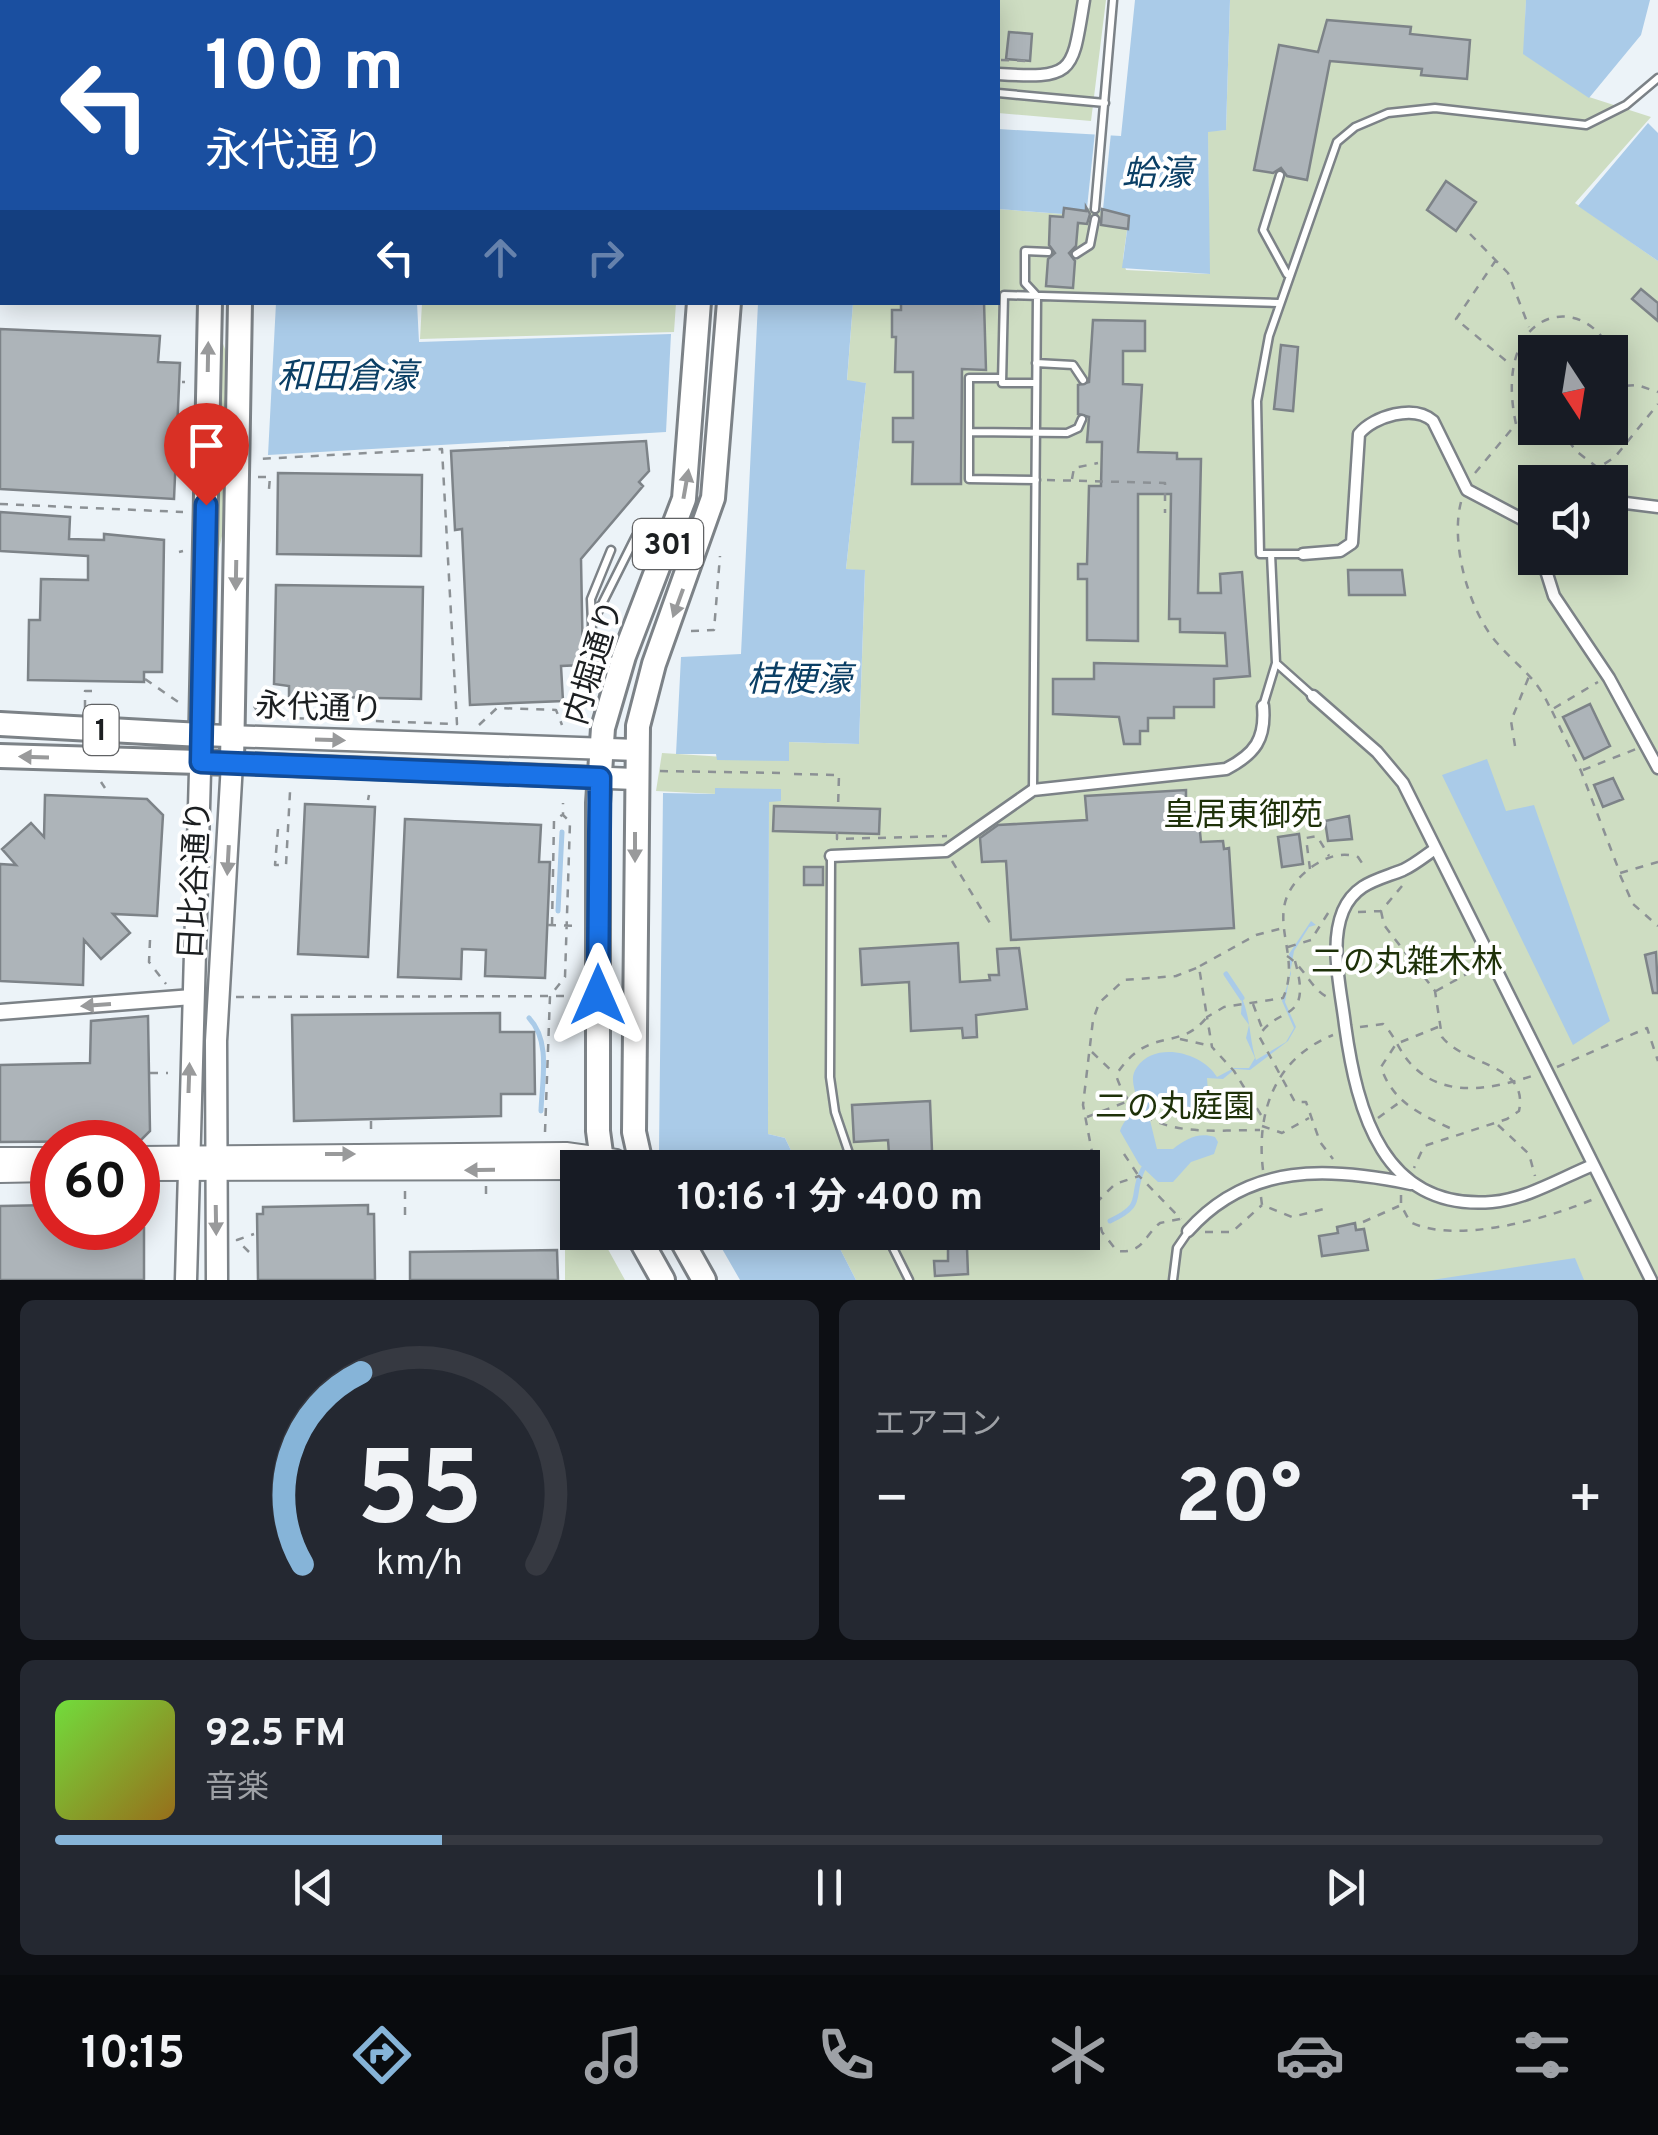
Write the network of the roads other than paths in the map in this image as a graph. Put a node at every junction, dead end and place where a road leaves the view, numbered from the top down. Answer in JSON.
{"nodes":[{"id":1,"x":1084,"y":0,"type":"edge"},
{"id":2,"x":1113,"y":0,"type":"edge"},
{"id":3,"x":1000,"y":74,"type":"edge"},
{"id":4,"x":1658,"y":78,"type":"edge"},
{"id":5,"x":1000,"y":93,"type":"edge"},
{"id":6,"x":1104,"y":104,"type":"junction"},
{"id":7,"x":1280,"y":174,"type":"dead end"},
{"id":8,"x":1096,"y":208,"type":"dead end"},
{"id":9,"x":1094,"y":219,"type":"dead end"},
{"id":10,"x":1048,"y":252,"type":"dead end"},
{"id":11,"x":1076,"y":254,"type":"dead end"},
{"id":12,"x":1287,"y":276,"type":"junction"},
{"id":13,"x":1037,"y":296,"type":"junction"},
{"id":14,"x":1278,"y":303,"type":"junction"},
{"id":15,"x":210,"y":305,"type":"edge"},
{"id":16,"x":240,"y":305,"type":"edge"},
{"id":17,"x":699,"y":305,"type":"edge"},
{"id":18,"x":730,"y":305,"type":"edge"},
{"id":19,"x":1036,"y":363,"type":"junction"},
{"id":20,"x":1002,"y":378,"type":"junction"},
{"id":21,"x":1083,"y":380,"type":"dead end"},
{"id":22,"x":1036,"y":383,"type":"junction"},
{"id":23,"x":1082,"y":419,"type":"dead end"},
{"id":24,"x":969,"y":432,"type":"junction"},
{"id":25,"x":1036,"y":432,"type":"junction"},
{"id":26,"x":1036,"y":480,"type":"junction"},
{"id":27,"x":1628,"y":503,"type":"edge"},
{"id":28,"x":1658,"y":507,"type":"edge"},
{"id":29,"x":1518,"y":517,"type":"edge"},
{"id":30,"x":667,"y":549,"type":"junction"},
{"id":31,"x":611,"y":550,"type":"dead end"},
{"id":32,"x":1271,"y":554,"type":"junction"},
{"id":33,"x":1303,"y":554,"type":"joint"},
{"id":34,"x":1549,"y":575,"type":"edge"},
{"id":35,"x":592,"y":624,"type":"junction"},
{"id":36,"x":622,"y":663,"type":"junction"},
{"id":37,"x":1276,"y":663,"type":"junction"},
{"id":38,"x":1313,"y":696,"type":"joint"},
{"id":39,"x":1264,"y":706,"type":"joint"},
{"id":40,"x":0,"y":724,"type":"edge"},
{"id":41,"x":201,"y":735,"type":"junction"},
{"id":42,"x":232,"y":736,"type":"junction"},
{"id":43,"x":600,"y":749,"type":"junction"},
{"id":44,"x":637,"y":750,"type":"junction"},
{"id":45,"x":0,"y":756,"type":"edge"},
{"id":46,"x":201,"y":762,"type":"junction"},
{"id":47,"x":232,"y":763,"type":"junction"},
{"id":48,"x":1658,"y":768,"type":"edge"},
{"id":49,"x":600,"y":778,"type":"junction"},
{"id":50,"x":636,"y":779,"type":"junction"},
{"id":51,"x":1033,"y":790,"type":"junction"},
{"id":52,"x":1435,"y":849,"type":"junction"},
{"id":53,"x":831,"y":856,"type":"joint"},
{"id":54,"x":192,"y":997,"type":"junction"},
{"id":55,"x":0,"y":1012,"type":"edge"},
{"id":56,"x":598,"y":1117,"type":"junction"},
{"id":57,"x":634,"y":1118,"type":"junction"},
{"id":58,"x":579,"y":1150,"type":"edge"},
{"id":59,"x":601,"y":1150,"type":"edge"},
{"id":60,"x":614,"y":1150,"type":"edge"},
{"id":61,"x":637,"y":1150,"type":"edge"},
{"id":62,"x":848,"y":1150,"type":"edge"},
{"id":63,"x":0,"y":1157,"type":"edge"},
{"id":64,"x":30,"y":1157,"type":"edge"},
{"id":65,"x":160,"y":1159,"type":"edge"},
{"id":66,"x":186,"y":1163,"type":"junction"},
{"id":67,"x":215,"y":1163,"type":"junction"},
{"id":68,"x":560,"y":1164,"type":"edge"},
{"id":69,"x":1592,"y":1165,"type":"junction"},
{"id":70,"x":160,"y":1167,"type":"edge"},
{"id":71,"x":30,"y":1172,"type":"edge"},
{"id":72,"x":0,"y":1173,"type":"edge"},
{"id":73,"x":1412,"y":1184,"type":"junction"},
{"id":74,"x":1188,"y":1231,"type":"joint"},
{"id":75,"x":646,"y":1250,"type":"edge"},
{"id":76,"x":687,"y":1250,"type":"edge"},
{"id":77,"x":894,"y":1250,"type":"edge"},
{"id":78,"x":186,"y":1280,"type":"edge"},
{"id":79,"x":216,"y":1280,"type":"edge"},
{"id":80,"x":663,"y":1280,"type":"edge"},
{"id":81,"x":704,"y":1280,"type":"edge"},
{"id":82,"x":909,"y":1280,"type":"edge"},
{"id":83,"x":1174,"y":1280,"type":"edge"},
{"id":84,"x":1652,"y":1280,"type":"edge"}],
"edges":[{"from":1,"to":3,"type":"street"},
{"from":2,"to":6,"type":"lane"},
{"from":4,"to":12,"type":"lane"},
{"from":5,"to":6,"type":"lane"},
{"from":6,"to":8,"type":"lane"},
{"from":7,"to":12,"type":"lane"},
{"from":9,"to":11,"type":"lane"},
{"from":10,"to":13,"type":"lane"},
{"from":12,"to":14,"type":"lane"},
{"from":13,"to":14,"type":"lane"},
{"from":13,"to":19,"type":"lane"},
{"from":13,"to":20,"type":"lane"},
{"from":14,"to":32,"type":"lane"},
{"from":41,"to":15,"type":"main road","name":"日比谷通り","one_way":true},
{"from":16,"to":42,"type":"main road","name":"日比谷通り","one_way":true},
{"from":30,"to":17,"type":"main road","name":"内堀通り","number":"301","one_way":true},
{"from":18,"to":44,"type":"main road","name":"内堀通り","number":"301","one_way":true},
{"from":19,"to":21,"type":"lane"},
{"from":19,"to":22,"type":"lane"},
{"from":20,"to":22,"type":"lane"},
{"from":20,"to":24,"type":"lane"},
{"from":22,"to":25,"type":"lane"},
{"from":23,"to":25,"type":"lane"},
{"from":24,"to":25,"type":"lane"},
{"from":24,"to":26,"type":"lane"},
{"from":25,"to":26,"type":"lane"},
{"from":26,"to":51,"type":"lane"},
{"from":27,"to":28,"type":"street"},
{"from":29,"to":33,"type":"street"},
{"from":30,"to":35,"type":"lane"},
{"from":30,"to":36,"type":"main road","name":"内堀通り","number":"301"},
{"from":31,"to":35,"type":"lane"},
{"from":32,"to":33,"type":"lane"},
{"from":32,"to":37,"type":"lane"},
{"from":34,"to":48,"type":"street"},
{"from":35,"to":36,"type":"lane"},
{"from":36,"to":43,"type":"main road","name":"内堀通り","number":"301"},
{"from":37,"to":38,"type":"lane"},
{"from":37,"to":39,"type":"lane"},
{"from":38,"to":52,"type":"street"},
{"from":39,"to":51,"type":"street"},
{"from":40,"to":41,"type":"main road","name":"永代通り","number":"1"},
{"from":41,"to":42,"type":"main road","name":"永代通り"},
{"from":41,"to":46,"type":"main road","name":"日比谷通り"},
{"from":42,"to":43,"type":"main road","name":"永代通り","one_way":true},
{"from":42,"to":47,"type":"main road","name":"日比谷通り"},
{"from":43,"to":44,"type":"main road","name":"永代通り"},
{"from":43,"to":49,"type":"main road","name":"内堀通り","number":"301"},
{"from":44,"to":50,"type":"main road","name":"内堀通り","number":"301"},
{"from":46,"to":45,"type":"main road","name":"永代通り","number":"1","one_way":true},
{"from":46,"to":47,"type":"main road","name":"永代通り","number":"1"},
{"from":46,"to":54,"type":"main road","name":"日比谷通り"},
{"from":47,"to":49,"type":"main road","name":"永代通り"},
{"from":47,"to":67,"type":"main road","name":"日比谷通り","one_way":true},
{"from":49,"to":50,"type":"main road","name":"永代通り"},
{"from":49,"to":56,"type":"main road","name":"内堀通り","number":"301"},
{"from":50,"to":57,"type":"main road","name":"内堀通り","number":"301","one_way":true},
{"from":51,"to":53,"type":"street"},
{"from":52,"to":69,"type":"street"},
{"from":52,"to":73,"type":"street"},
{"from":53,"to":62,"type":"lane"},
{"from":54,"to":55,"type":"street","one_way":true},
{"from":66,"to":54,"type":"main road","name":"日比谷通り","one_way":true},
{"from":56,"to":58,"type":"street"},
{"from":56,"to":59,"type":"main road","name":"内堀通り","number":"301"},
{"from":57,"to":60,"type":"street"},
{"from":57,"to":61,"type":"main road","name":"内堀通り","number":"301"},
{"from":63,"to":64,"type":"street"},
{"from":65,"to":66,"type":"street"},
{"from":66,"to":67,"type":"street"},
{"from":66,"to":70,"type":"street"},
{"from":66,"to":78,"type":"main road","name":"日比谷通り"},
{"from":67,"to":68,"type":"street"},
{"from":67,"to":79,"type":"main road","name":"日比谷通り","one_way":true},
{"from":69,"to":73,"type":"street"},
{"from":69,"to":84,"type":"street"},
{"from":71,"to":72,"type":"street"},
{"from":73,"to":74,"type":"street"},
{"from":74,"to":83,"type":"lane"},
{"from":75,"to":80,"type":"main road"},
{"from":76,"to":81,"type":"main road"},
{"from":77,"to":82,"type":"lane"}]}
